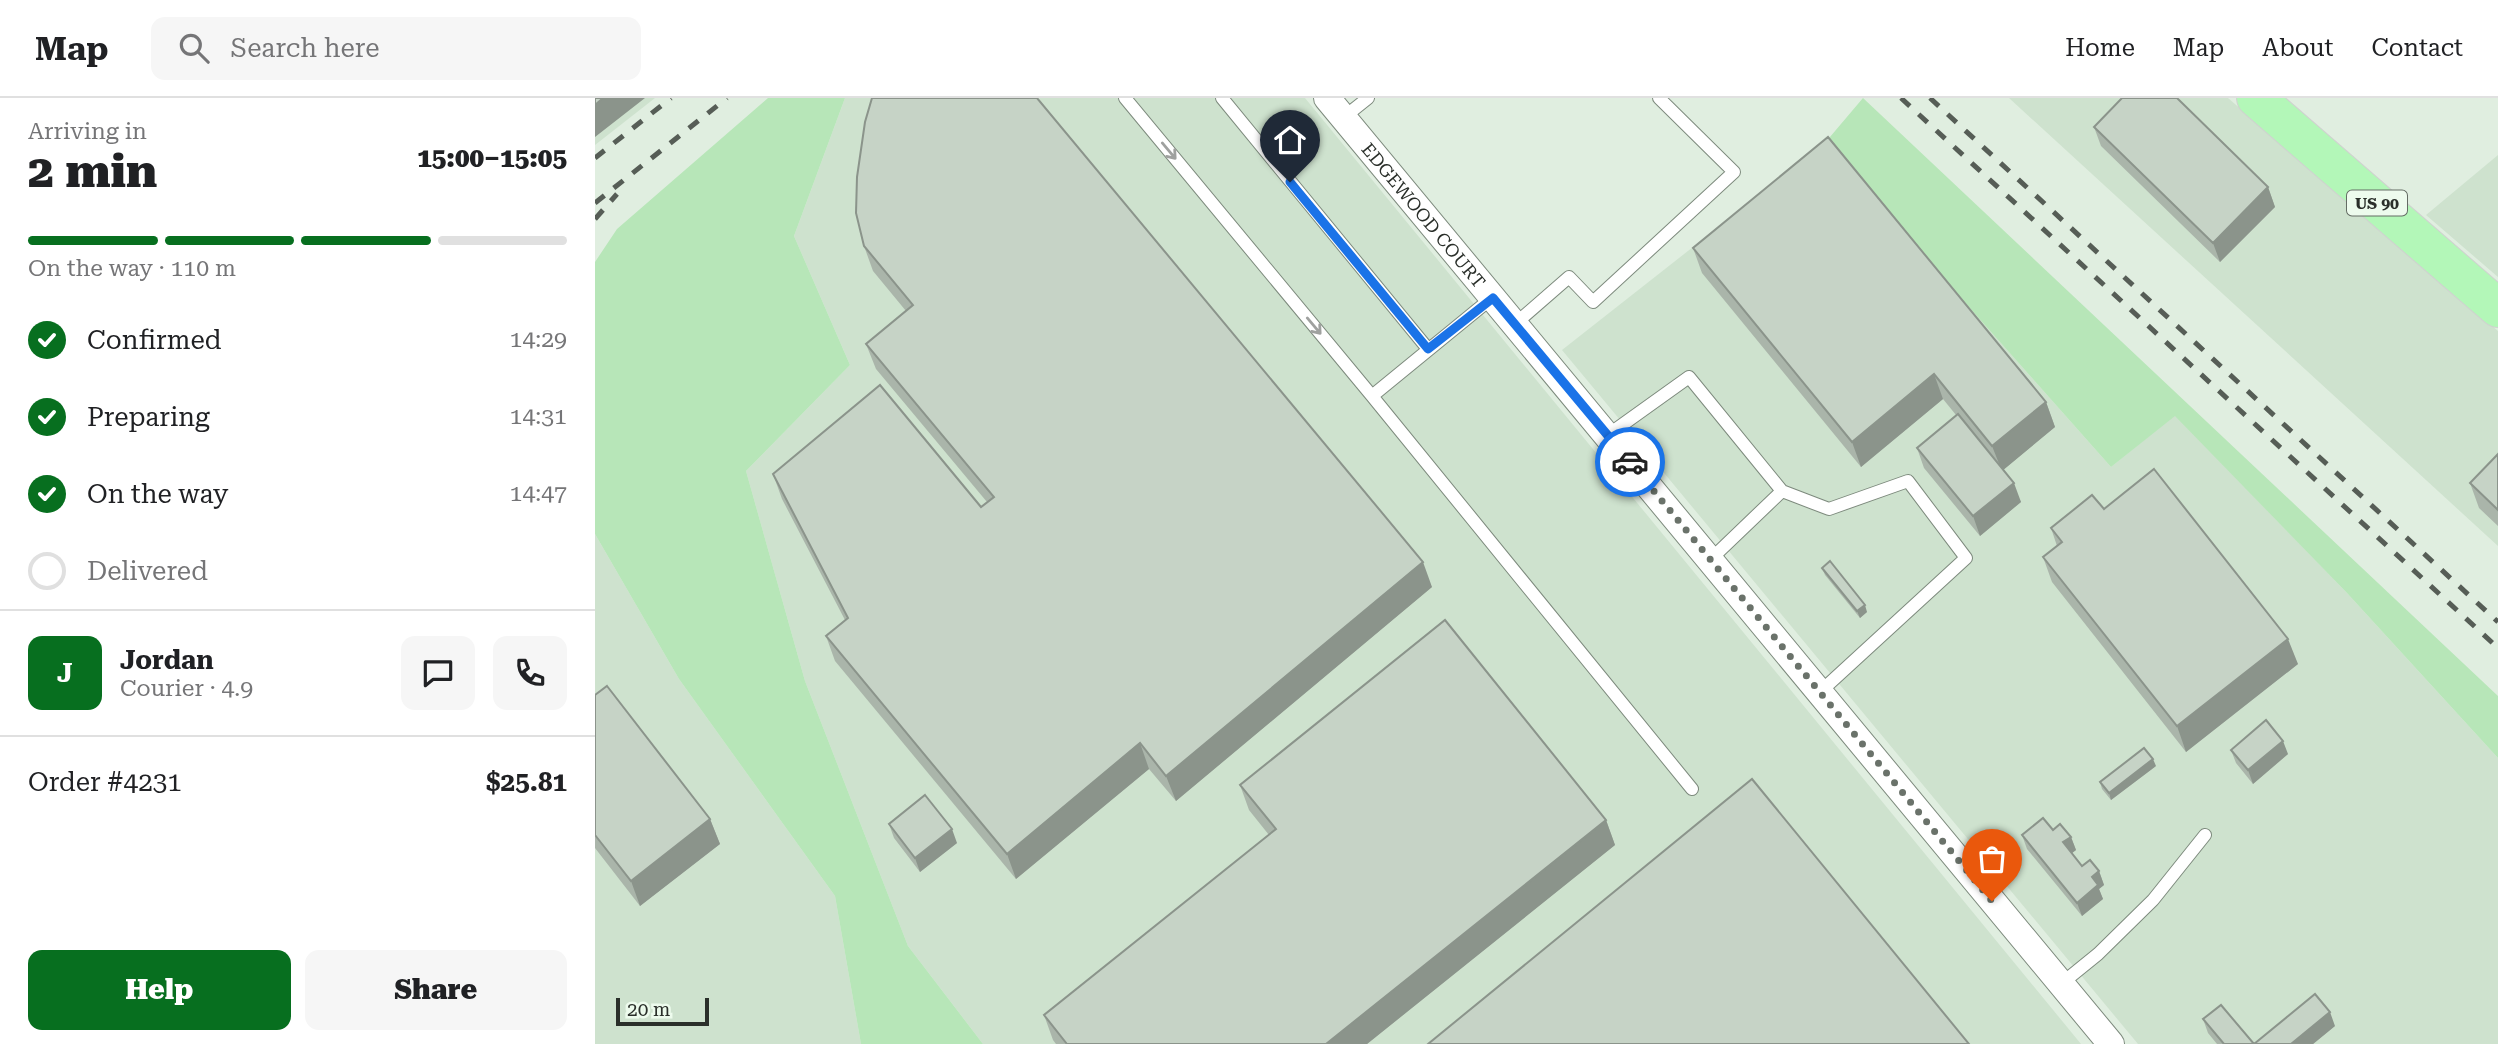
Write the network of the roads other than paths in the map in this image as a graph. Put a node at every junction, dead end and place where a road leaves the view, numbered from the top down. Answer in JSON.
{"nodes":[{"id":1,"x":1125,"y":98,"type":"edge"},
{"id":2,"x":1222,"y":98,"type":"edge"},
{"id":3,"x":1327,"y":98,"type":"edge"},
{"id":4,"x":1368,"y":98,"type":"edge"},
{"id":5,"x":1659,"y":98,"type":"edge"},
{"id":6,"x":2256,"y":98,"type":"edge"},
{"id":7,"x":1343,"y":118,"type":"junction"},
{"id":8,"x":1493,"y":298,"type":"junction"},
{"id":9,"x":2498,"y":308,"type":"edge"},
{"id":10,"x":1515,"y":324,"type":"junction"},
{"id":11,"x":1428,"y":349,"type":"junction"},
{"id":12,"x":1372,"y":396,"type":"junction"},
{"id":13,"x":1608,"y":435,"type":"junction"},
{"id":14,"x":1782,"y":491,"type":"junction"},
{"id":15,"x":1710,"y":560,"type":"junction"},
{"id":16,"x":1820,"y":692,"type":"junction"},
{"id":17,"x":1692,"y":789,"type":"dead end"},
{"id":18,"x":2205,"y":835,"type":"dead end"},
{"id":19,"x":2061,"y":984,"type":"junction"},
{"id":20,"x":2111,"y":1044,"type":"edge"}],
"edges":[{"from":1,"to":12,"type":"lane","one_way":true},
{"from":2,"to":11,"type":"lane"},
{"from":3,"to":7,"type":"street","name":"EDGEWOOD COURT"},
{"from":4,"to":7,"type":"lane"},
{"from":5,"to":10,"type":"lane"},
{"from":6,"to":9,"type":"main road","number":"US 90"},
{"from":7,"to":8,"type":"street","name":"EDGEWOOD COURT"},
{"from":8,"to":10,"type":"street","name":"EDGEWOOD COURT"},
{"from":8,"to":11,"type":"lane"},
{"from":10,"to":13,"type":"street","name":"EDGEWOOD COURT"},
{"from":11,"to":12,"type":"lane"},
{"from":12,"to":17,"type":"lane"},
{"from":13,"to":14,"type":"lane"},
{"from":13,"to":15,"type":"street","name":"EDGEWOOD COURT"},
{"from":14,"to":15,"type":"lane"},
{"from":14,"to":16,"type":"lane"},
{"from":15,"to":16,"type":"street","name":"EDGEWOOD COURT"},
{"from":16,"to":19,"type":"street","name":"EDGEWOOD COURT"},
{"from":18,"to":19,"type":"lane"},
{"from":19,"to":20,"type":"street","name":"EDGEWOOD COURT"}]}
